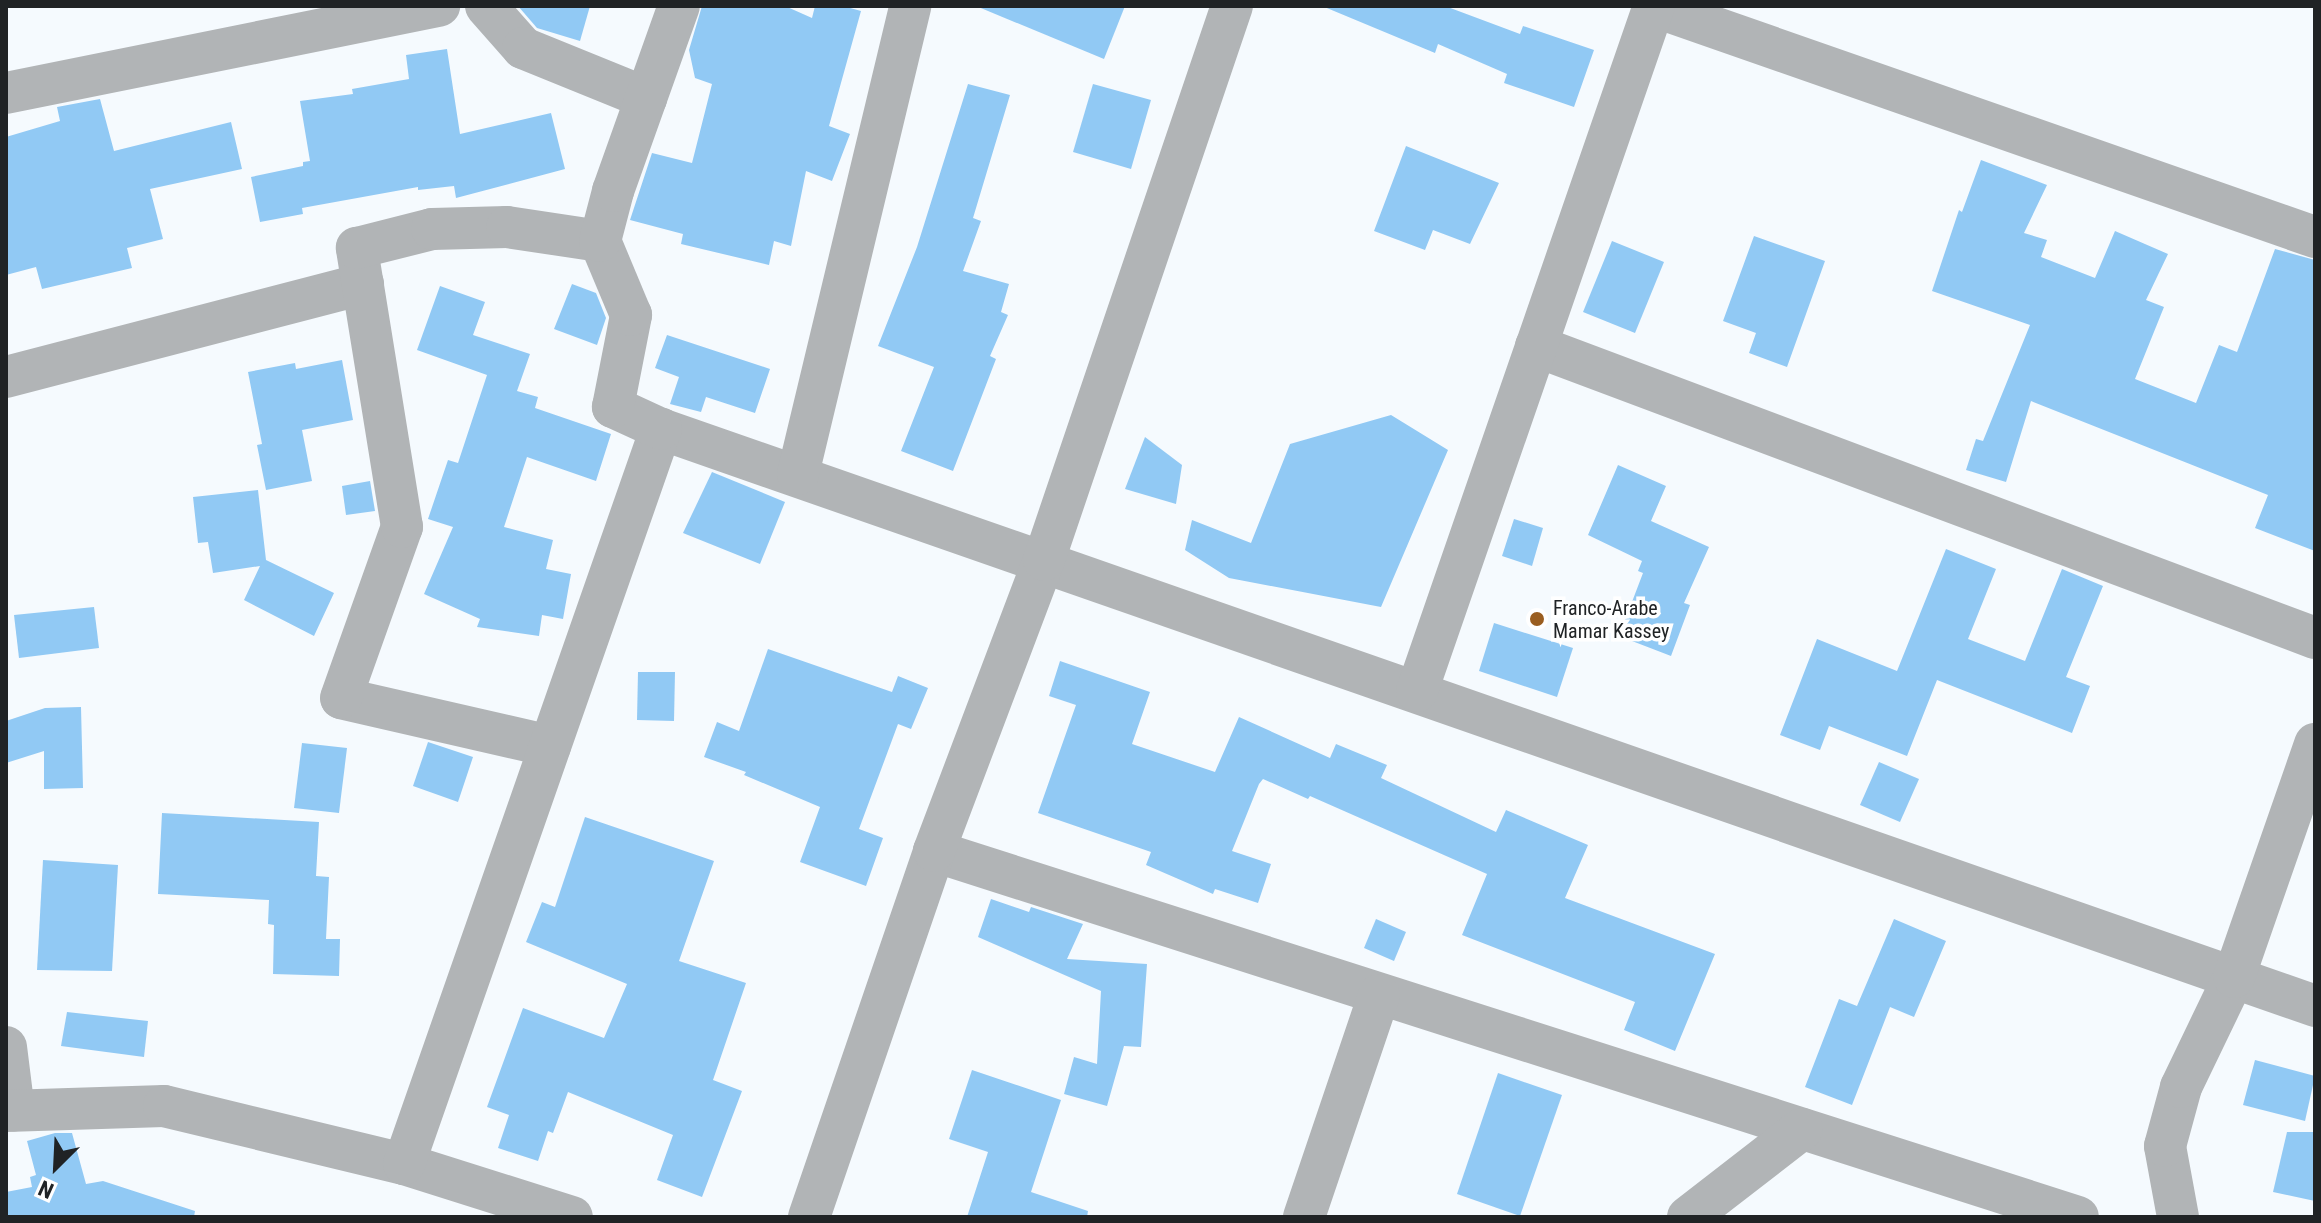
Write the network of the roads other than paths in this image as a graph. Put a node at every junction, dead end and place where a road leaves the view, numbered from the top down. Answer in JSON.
{"nodes":[{"id":1,"x":439,"y":6,"type":"edge"},
{"id":2,"x":486,"y":6,"type":"edge"},
{"id":3,"x":679,"y":6,"type":"edge"},
{"id":4,"x":910,"y":6,"type":"edge"},
{"id":5,"x":1232,"y":6,"type":"edge"},
{"id":6,"x":1653,"y":6,"type":"edge"},
{"id":7,"x":6,"y":93,"type":"edge"},
{"id":8,"x":646,"y":98,"type":"junction"},
{"id":9,"x":2315,"y":237,"type":"edge"},
{"id":10,"x":600,"y":241,"type":"junction"},
{"id":11,"x":363,"y":284,"type":"junction"},
{"id":12,"x":1536,"y":346,"type":"junction"},
{"id":13,"x":6,"y":377,"type":"edge"},
{"id":14,"x":661,"y":429,"type":"junction"},
{"id":15,"x":798,"y":474,"type":"junction"},
{"id":16,"x":1044,"y":560,"type":"junction"},
{"id":17,"x":2315,"y":638,"type":"edge"},
{"id":18,"x":1417,"y":691,"type":"junction"},
{"id":19,"x":2315,"y":744,"type":"edge"},
{"id":20,"x":550,"y":746,"type":"junction"},
{"id":21,"x":934,"y":851,"type":"junction"},
{"id":22,"x":2234,"y":977,"type":"junction"},
{"id":23,"x":1379,"y":995,"type":"junction"},
{"id":24,"x":2315,"y":1006,"type":"edge"},
{"id":25,"x":6,"y":1047,"type":"edge"},
{"id":26,"x":10,"y":1111,"type":"edge"},
{"id":27,"x":1802,"y":1129,"type":"junction"},
{"id":28,"x":404,"y":1164,"type":"junction"},
{"id":29,"x":572,"y":1217,"type":"edge"},
{"id":30,"x":809,"y":1217,"type":"edge"},
{"id":31,"x":1304,"y":1217,"type":"edge"},
{"id":32,"x":1688,"y":1217,"type":"edge"},
{"id":33,"x":2078,"y":1217,"type":"edge"},
{"id":34,"x":2178,"y":1217,"type":"edge"}],
"edges":[{"from":1,"to":7,"type":"street"},
{"from":2,"to":8,"type":"street"},
{"from":3,"to":8,"type":"street"},
{"from":4,"to":15,"type":"street"},
{"from":5,"to":16,"type":"street"},
{"from":6,"to":9,"type":"street"},
{"from":6,"to":12,"type":"street"},
{"from":8,"to":10,"type":"street"},
{"from":10,"to":11,"type":"street"},
{"from":10,"to":14,"type":"street"},
{"from":11,"to":13,"type":"street"},
{"from":11,"to":20,"type":"street"},
{"from":12,"to":17,"type":"street"},
{"from":12,"to":18,"type":"street"},
{"from":14,"to":15,"type":"street"},
{"from":14,"to":20,"type":"street"},
{"from":15,"to":16,"type":"street"},
{"from":16,"to":18,"type":"street"},
{"from":16,"to":21,"type":"street"},
{"from":18,"to":22,"type":"street"},
{"from":19,"to":22,"type":"street"},
{"from":20,"to":28,"type":"street"},
{"from":21,"to":23,"type":"street"},
{"from":21,"to":30,"type":"street"},
{"from":22,"to":24,"type":"street"},
{"from":22,"to":34,"type":"street"},
{"from":23,"to":27,"type":"street"},
{"from":23,"to":31,"type":"street"},
{"from":25,"to":26,"type":"street"},
{"from":26,"to":28,"type":"street"},
{"from":27,"to":32,"type":"street"},
{"from":27,"to":33,"type":"street"},
{"from":28,"to":29,"type":"street"}]}
